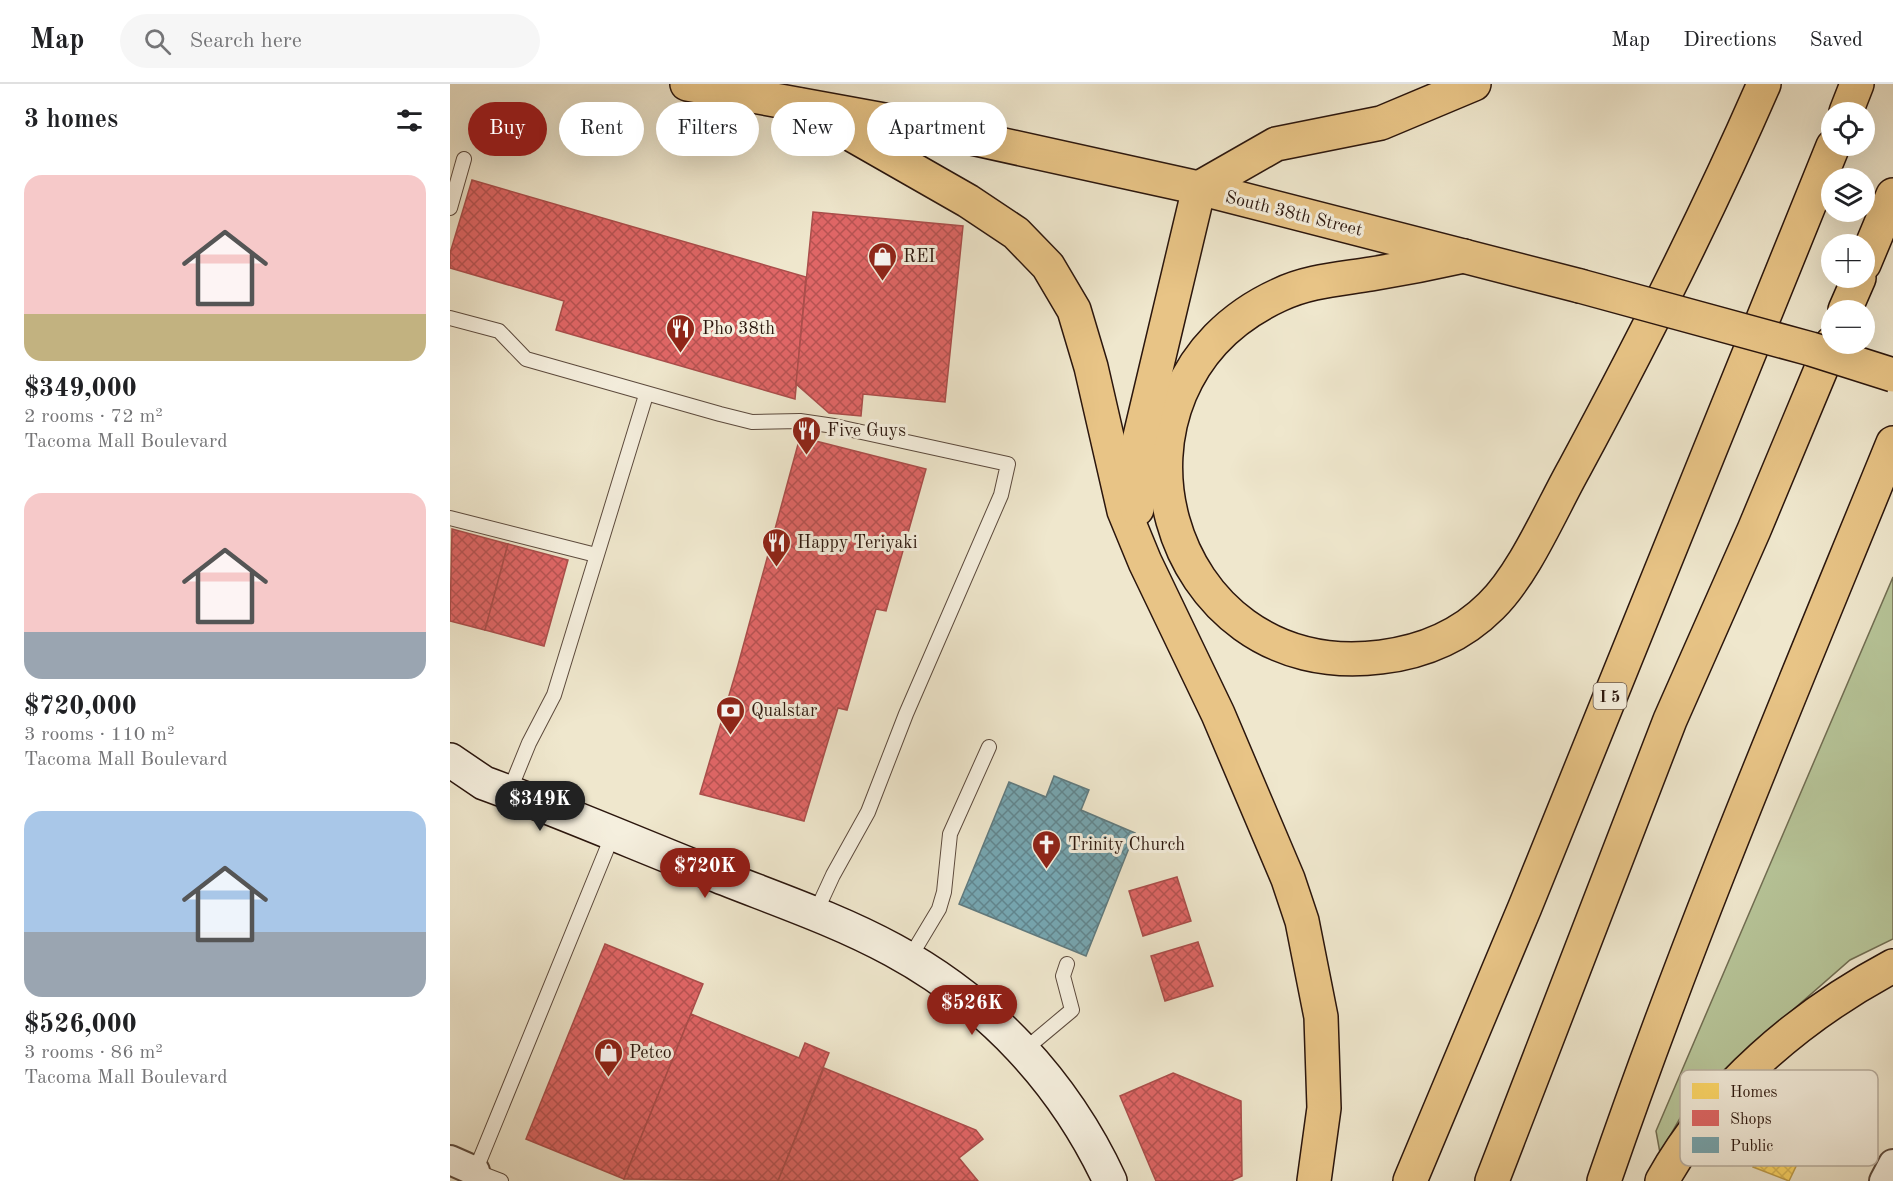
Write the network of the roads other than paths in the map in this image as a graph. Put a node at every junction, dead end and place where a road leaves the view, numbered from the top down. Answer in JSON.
{"nodes":[{"id":1,"x":687,"y":84,"type":"edge"},
{"id":2,"x":1474,"y":84,"type":"edge"},
{"id":3,"x":1764,"y":84,"type":"edge"},
{"id":4,"x":1857,"y":84,"type":"edge"},
{"id":5,"x":784,"y":102,"type":"edge"},
{"id":6,"x":1850,"y":102,"type":"edge"},
{"id":7,"x":855,"y":115,"type":"edge"},
{"id":8,"x":855,"y":137,"type":"edge"},
{"id":9,"x":1829,"y":156,"type":"edge"},
{"id":10,"x":464,"y":159,"type":"dead end"},
{"id":11,"x":1199,"y":188,"type":"junction"},
{"id":12,"x":1893,"y":195,"type":"edge"},
{"id":13,"x":450,"y":208,"type":"edge"},
{"id":14,"x":1875,"y":238,"type":"edge"},
{"id":15,"x":1464,"y":256,"type":"junction"},
{"id":16,"x":450,"y":318,"type":"edge"},
{"id":17,"x":1827,"y":354,"type":"edge"},
{"id":18,"x":1893,"y":375,"type":"edge"},
{"id":19,"x":646,"y":395,"type":"junction"},
{"id":20,"x":1893,"y":443,"type":"edge"},
{"id":21,"x":1893,"y":489,"type":"edge"},
{"id":22,"x":450,"y":518,"type":"edge"},
{"id":23,"x":596,"y":555,"type":"junction"},
{"id":24,"x":1145,"y":562,"type":"junction"},
{"id":25,"x":1774,"y":733,"type":"junction"},
{"id":26,"x":989,"y":747,"type":"dead end"},
{"id":27,"x":450,"y":760,"type":"edge"},
{"id":28,"x":450,"y":773,"type":"edge"},
{"id":29,"x":497,"y":787,"type":"junction"},
{"id":30,"x":613,"y":834,"type":"junction"},
{"id":31,"x":815,"y":915,"type":"junction"},
{"id":32,"x":909,"y":958,"type":"junction"},
{"id":33,"x":1067,"y":964,"type":"dead end"},
{"id":34,"x":1893,"y":966,"type":"edge"},
{"id":35,"x":1023,"y":1051,"type":"junction"},
{"id":36,"x":1750,"y":1070,"type":"edge"},
{"id":37,"x":1680,"y":1150,"type":"edge"},
{"id":38,"x":1893,"y":1164,"type":"edge"},
{"id":39,"x":474,"y":1173,"type":"edge"},
{"id":40,"x":1110,"y":1181,"type":"edge"},
{"id":41,"x":1314,"y":1181,"type":"edge"},
{"id":42,"x":1410,"y":1181,"type":"edge"},
{"id":43,"x":1492,"y":1181,"type":"edge"},
{"id":44,"x":1604,"y":1181,"type":"edge"},
{"id":45,"x":1662,"y":1181,"type":"edge"},
{"id":46,"x":1884,"y":1181,"type":"edge"}],
"edges":[{"from":1,"to":5,"type":"main road","name":"South 38th Street"},
{"from":2,"to":11,"type":"main road"},
{"from":3,"to":15,"type":"main road"},
{"from":4,"to":6,"type":"main road"},
{"from":7,"to":11,"type":"main road","name":"South 38th Street"},
{"from":8,"to":24,"type":"main road"},
{"from":9,"to":42,"type":"main road","number":"I 5"},
{"from":10,"to":13,"type":"lane"},
{"from":11,"to":15,"type":"main road","name":"South 38th Street"},
{"from":11,"to":24,"type":"main road"},
{"from":12,"to":14,"type":"main road"},
{"from":15,"to":18,"type":"main road","name":"South 38th Street","bridge":true},
{"from":16,"to":19,"type":"lane"},
{"from":17,"to":43,"type":"main road"},
{"from":19,"to":23,"type":"lane"},
{"from":19,"to":31,"type":"lane"},
{"from":20,"to":25,"type":"main road"},
{"from":21,"to":25,"type":"main road"},
{"from":22,"to":23,"type":"lane"},
{"from":23,"to":29,"type":"lane"},
{"from":24,"to":41,"type":"main road"},
{"from":25,"to":44,"type":"main road"},
{"from":26,"to":32,"type":"lane"},
{"from":27,"to":29,"type":"street"},
{"from":28,"to":29,"type":"street"},
{"from":29,"to":30,"type":"street"},
{"from":30,"to":31,"type":"street"},
{"from":30,"to":39,"type":"lane"},
{"from":31,"to":32,"type":"street"},
{"from":32,"to":35,"type":"street"},
{"from":33,"to":35,"type":"lane"},
{"from":34,"to":36,"type":"main road"},
{"from":35,"to":40,"type":"street"},
{"from":37,"to":45,"type":"main road"},
{"from":38,"to":46,"type":"street"}]}
